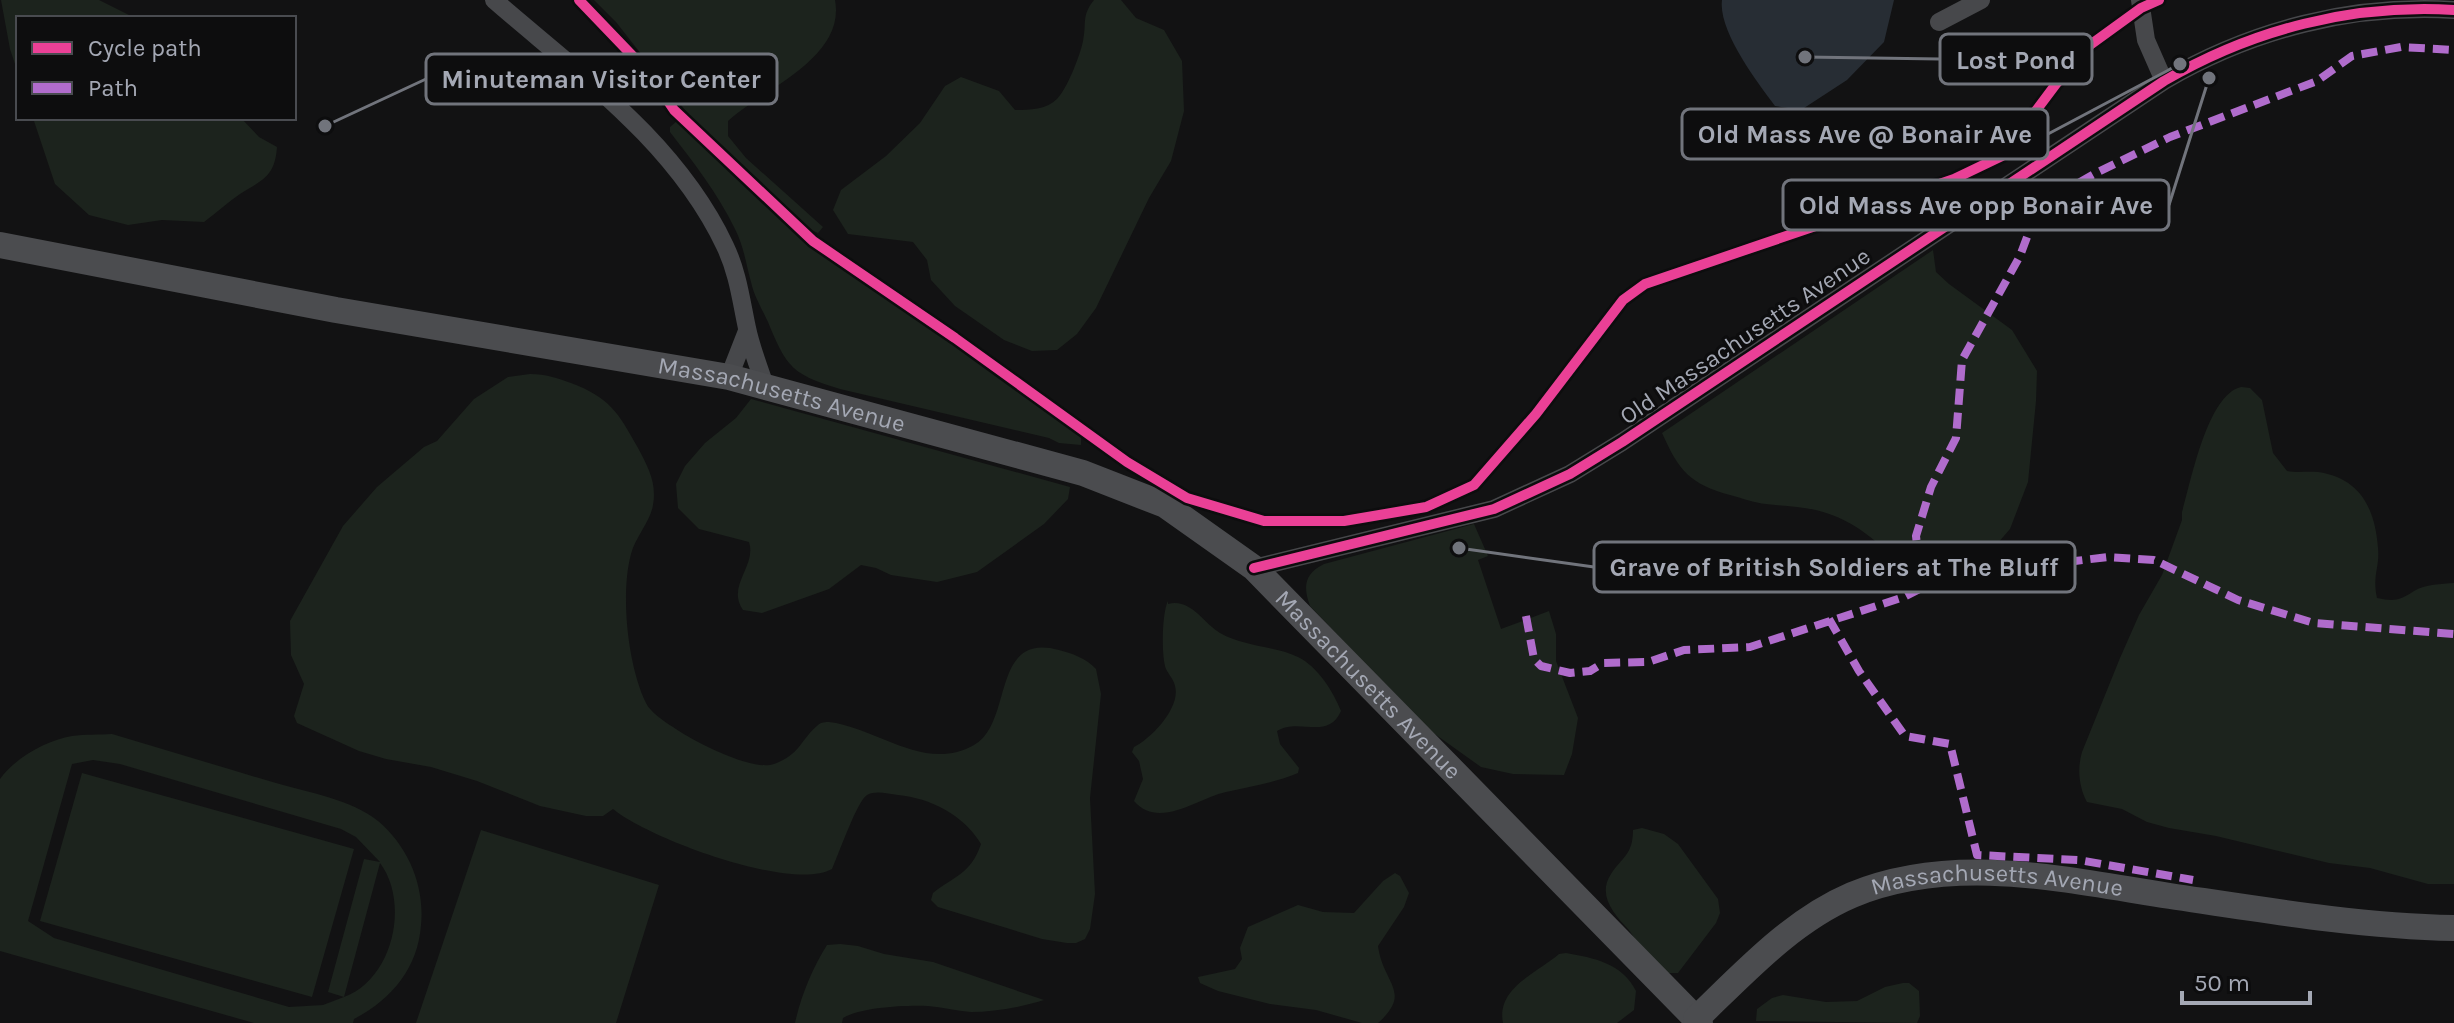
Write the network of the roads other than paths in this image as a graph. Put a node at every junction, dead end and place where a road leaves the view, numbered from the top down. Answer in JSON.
{"nodes":[{"id":1,"x":494,"y":0,"type":"edge"},
{"id":2,"x":1981,"y":0,"type":"edge"},
{"id":3,"x":2140,"y":0,"type":"edge"},
{"id":4,"x":2454,"y":10,"type":"edge"},
{"id":5,"x":1939,"y":22,"type":"dead end"},
{"id":6,"x":2164,"y":81,"type":"junction"},
{"id":7,"x":0,"y":245,"type":"edge"},
{"id":8,"x":747,"y":331,"type":"junction"},
{"id":9,"x":729,"y":377,"type":"junction"},
{"id":10,"x":765,"y":386,"type":"junction"},
{"id":11,"x":1254,"y":568,"type":"junction"},
{"id":12,"x":2454,"y":928,"type":"edge"},
{"id":13,"x":1694,"y":1022,"type":"edge"}],
"edges":[{"from":1,"to":8,"type":"street"},
{"from":2,"to":5,"type":"street"},
{"from":3,"to":6,"type":"street"},
{"from":4,"to":6,"type":"street","name":"Old Massachusetts Avenue"},
{"from":6,"to":11,"type":"street","name":"Old Massachusetts Avenue"},
{"from":7,"to":9,"type":"main road","name":"Massachusetts Avenue"},
{"from":8,"to":9,"type":"street"},
{"from":8,"to":10,"type":"street"},
{"from":9,"to":10,"type":"main road","name":"Massachusetts Avenue"},
{"from":10,"to":11,"type":"main road","name":"Massachusetts Avenue"},
{"from":11,"to":13,"type":"main road","name":"Massachusetts Avenue"},
{"from":12,"to":13,"type":"main road","name":"Massachusetts Avenue"}]}
